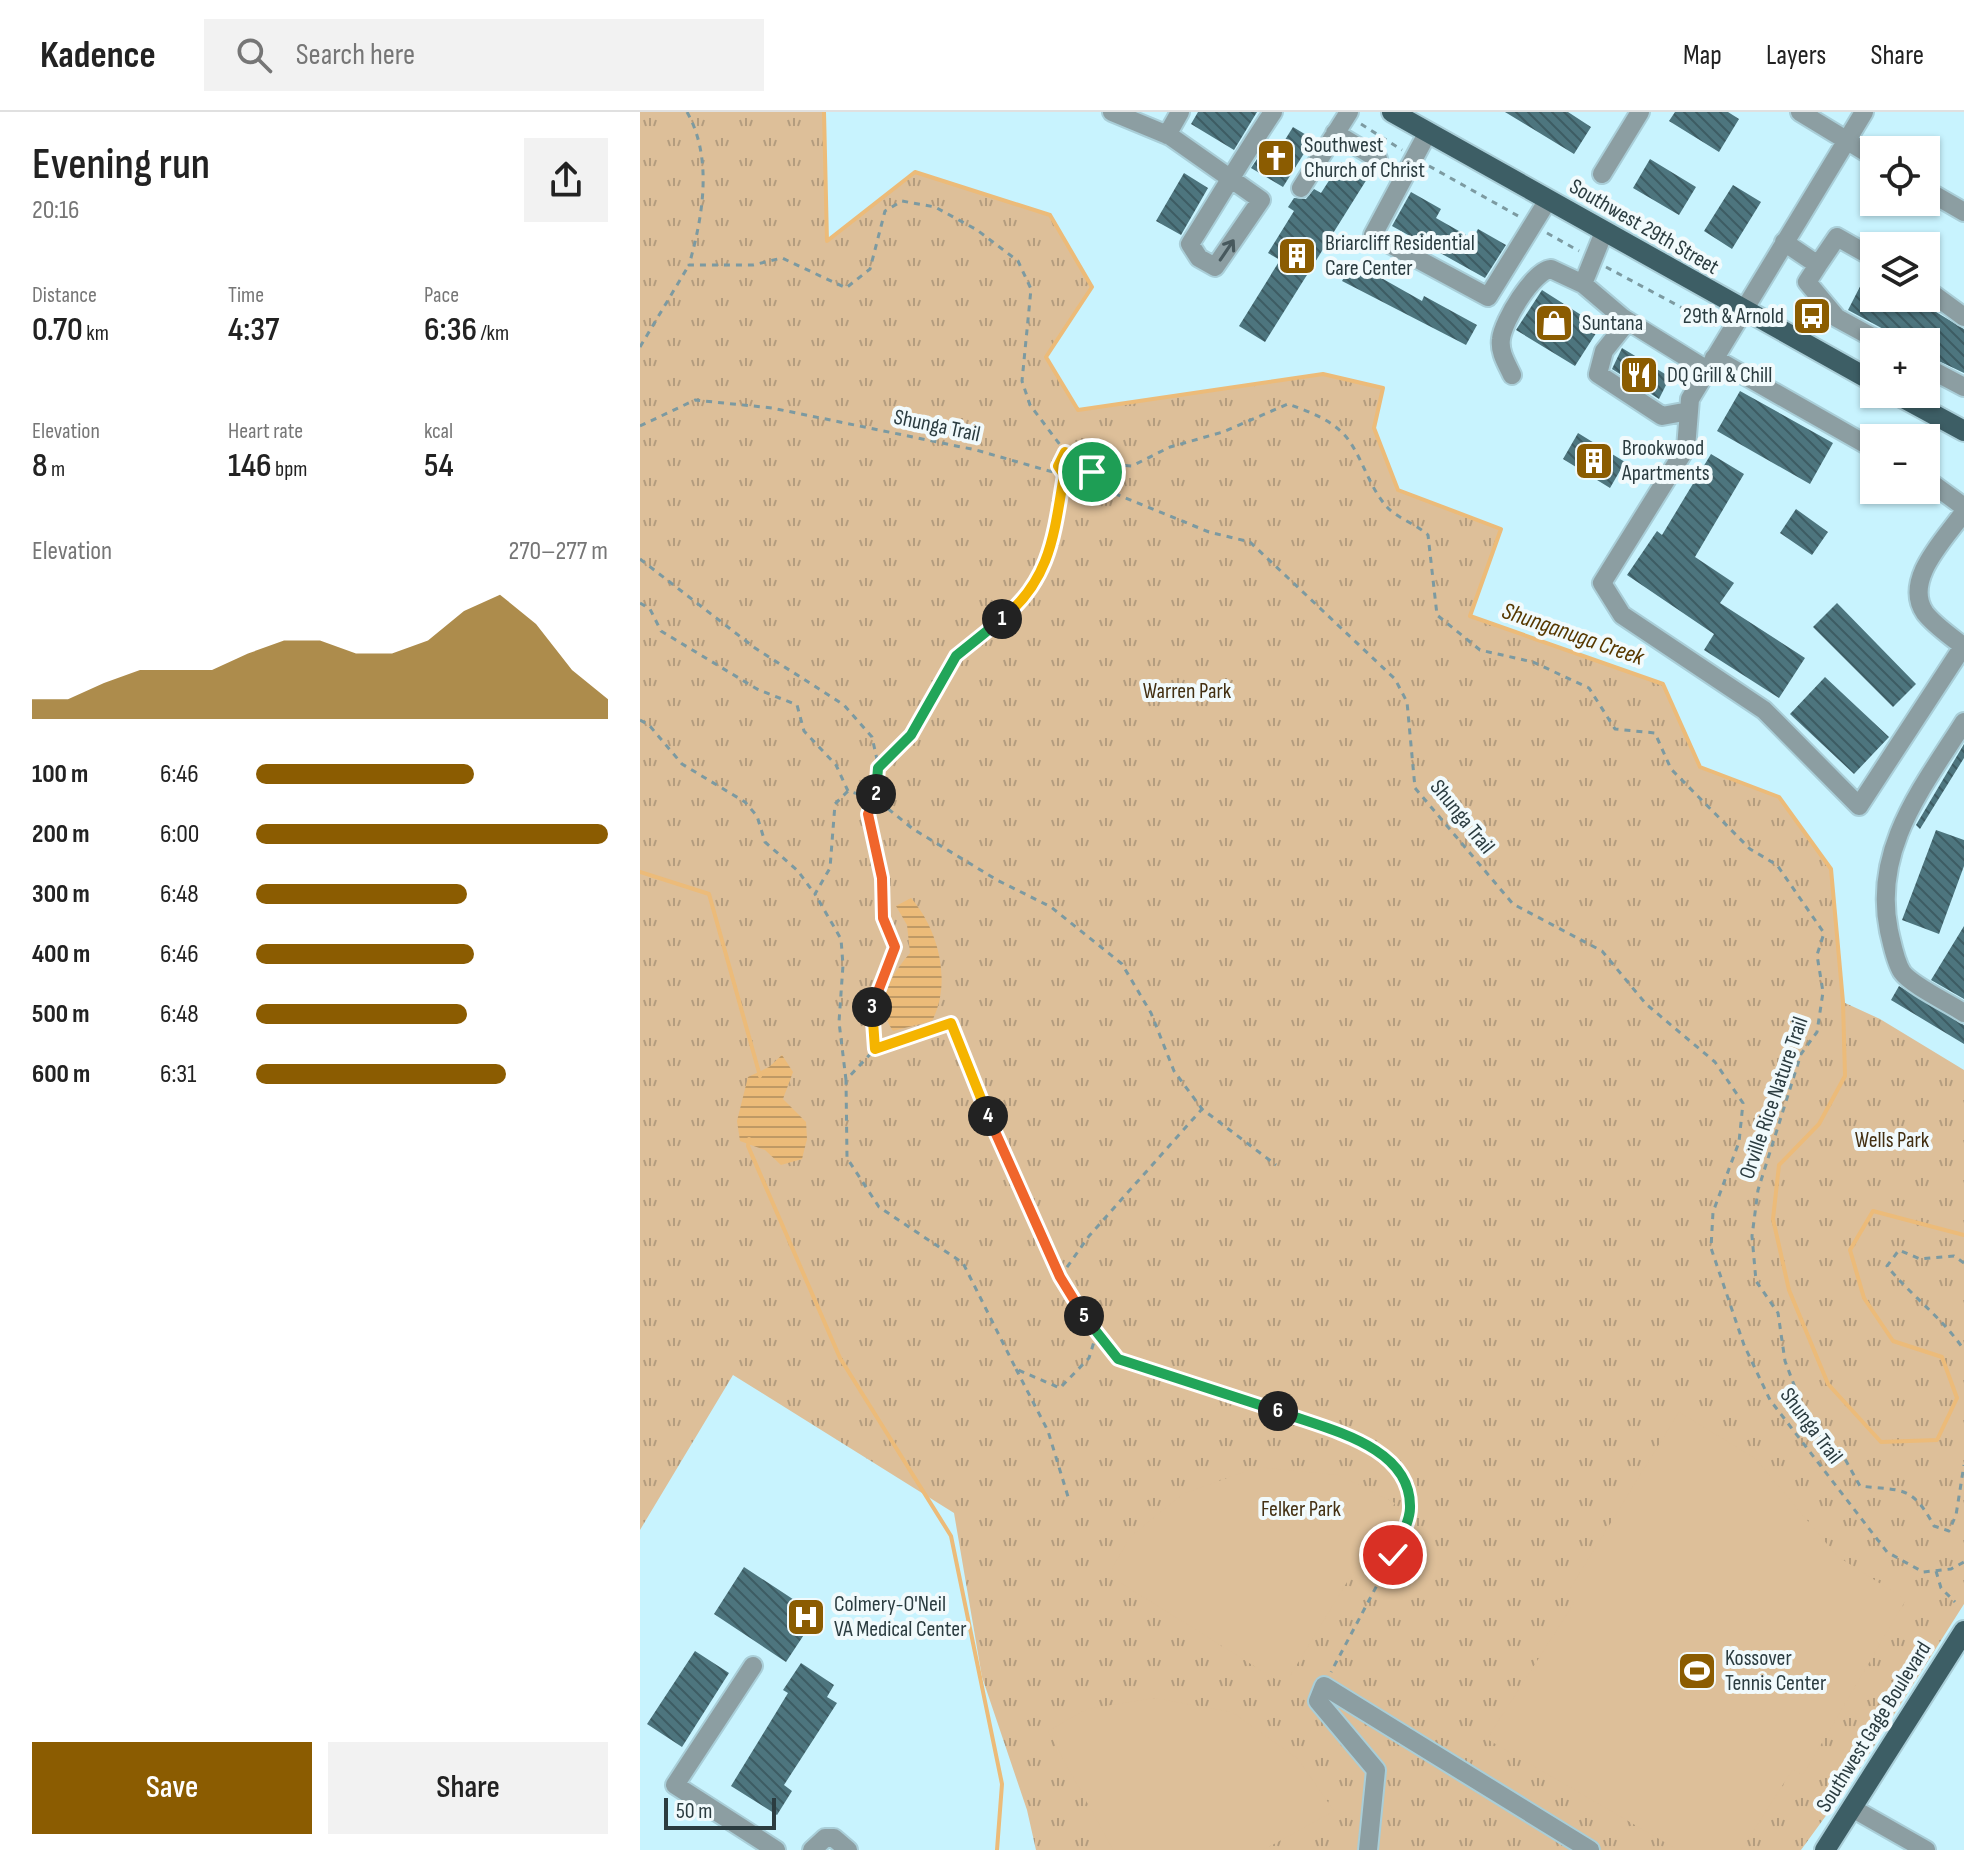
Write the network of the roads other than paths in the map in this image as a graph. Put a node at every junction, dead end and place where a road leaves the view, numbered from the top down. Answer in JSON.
{"nodes":[{"id":1,"x":1112,"y":112,"type":"edge"},
{"id":2,"x":1180,"y":112,"type":"edge"},
{"id":3,"x":1273,"y":112,"type":"edge"},
{"id":4,"x":1349,"y":112,"type":"edge"},
{"id":5,"x":1392,"y":112,"type":"edge"},
{"id":6,"x":1640,"y":112,"type":"edge"},
{"id":7,"x":1800,"y":112,"type":"edge"},
{"id":8,"x":1864,"y":112,"type":"edge"},
{"id":9,"x":1428,"y":132,"type":"junction"},
{"id":10,"x":1335,"y":133,"type":"junction"},
{"id":11,"x":1167,"y":135,"type":"junction"},
{"id":12,"x":1846,"y":140,"type":"junction"},
{"id":13,"x":1860,"y":148,"type":"edge"},
{"id":14,"x":1378,"y":159,"type":"dead end"},
{"id":15,"x":1602,"y":174,"type":"dead end"},
{"id":16,"x":1230,"y":179,"type":"junction"},
{"id":17,"x":1301,"y":188,"type":"dead end"},
{"id":18,"x":1940,"y":198,"type":"edge"},
{"id":19,"x":1548,"y":200,"type":"junction"},
{"id":20,"x":1964,"y":212,"type":"edge"},
{"id":21,"x":1604,"y":232,"type":"junction"},
{"id":22,"x":1784,"y":242,"type":"junction"},
{"id":23,"x":1860,"y":250,"type":"edge"},
{"id":24,"x":1818,"y":265,"type":"junction"},
{"id":25,"x":1583,"y":284,"type":"junction"},
{"id":26,"x":1940,"y":297,"type":"edge"},
{"id":27,"x":1742,"y":310,"type":"junction"},
{"id":28,"x":1962,"y":312,"type":"edge"},
{"id":29,"x":1628,"y":321,"type":"junction"},
{"id":30,"x":1860,"y":331,"type":"edge"},
{"id":31,"x":1710,"y":364,"type":"junction"},
{"id":32,"x":1860,"y":374,"type":"edge"},
{"id":33,"x":1940,"y":374,"type":"edge"},
{"id":34,"x":1512,"y":375,"type":"dead end"},
{"id":35,"x":1964,"y":387,"type":"edge"},
{"id":36,"x":1922,"y":408,"type":"edge"},
{"id":37,"x":1689,"y":411,"type":"junction"},
{"id":38,"x":1964,"y":431,"type":"edge"},
{"id":39,"x":1860,"y":442,"type":"edge"},
{"id":40,"x":1940,"y":490,"type":"edge"},
{"id":41,"x":1964,"y":509,"type":"edge"},
{"id":42,"x":1964,"y":646,"type":"edge"},
{"id":43,"x":1964,"y":722,"type":"edge"},
{"id":44,"x":1964,"y":1013,"type":"edge"},
{"id":45,"x":1963,"y":1633,"type":"edge"},
{"id":46,"x":753,"y":1666,"type":"dead end"},
{"id":47,"x":1852,"y":1808,"type":"junction"},
{"id":48,"x":776,"y":1850,"type":"edge"},
{"id":49,"x":812,"y":1850,"type":"edge"},
{"id":50,"x":848,"y":1850,"type":"edge"},
{"id":51,"x":1368,"y":1850,"type":"edge"},
{"id":52,"x":1590,"y":1850,"type":"edge"},
{"id":53,"x":1825,"y":1850,"type":"edge"},
{"id":54,"x":1926,"y":1850,"type":"edge"}],
"edges":[{"from":1,"to":11,"type":"street"},
{"from":2,"to":11,"type":"street"},
{"from":3,"to":16,"type":"street"},
{"from":4,"to":10,"type":"street"},
{"from":5,"to":9,"type":"main road","name":"Southwest 29th Street"},
{"from":6,"to":15,"type":"street"},
{"from":7,"to":12,"type":"street"},
{"from":8,"to":12,"type":"street"},
{"from":9,"to":19,"type":"main road","name":"Southwest 29th Street"},
{"from":9,"to":19,"type":"street"},
{"from":10,"to":14,"type":"street"},
{"from":10,"to":17,"type":"street"},
{"from":11,"to":16,"type":"street"},
{"from":12,"to":13,"type":"street"},
{"from":12,"to":22,"type":"street"},
{"from":16,"to":16,"type":"street","one_way":true},
{"from":18,"to":20,"type":"street"},
{"from":19,"to":21,"type":"main road","name":"Southwest 29th Street"},
{"from":21,"to":25,"type":"street"},
{"from":21,"to":27,"type":"main road","name":"Southwest 29th Street"},
{"from":22,"to":24,"type":"street"},
{"from":22,"to":27,"type":"street"},
{"from":23,"to":24,"type":"street"},
{"from":24,"to":30,"type":"street"},
{"from":25,"to":29,"type":"street"},
{"from":25,"to":34,"type":"street"},
{"from":26,"to":28,"type":"street"},
{"from":27,"to":31,"type":"street"},
{"from":27,"to":32,"type":"main road","name":"Southwest 29th Street"},
{"from":29,"to":31,"type":"street"},
{"from":29,"to":37,"type":"street"},
{"from":31,"to":37,"type":"street"},
{"from":31,"to":39,"type":"street"},
{"from":33,"to":35,"type":"street"},
{"from":36,"to":38,"type":"main road"},
{"from":37,"to":42,"type":"street"},
{"from":40,"to":41,"type":"street"},
{"from":41,"to":42,"type":"street"},
{"from":43,"to":44,"type":"street"},
{"from":45,"to":47,"type":"main road","name":"Southwest Gage Boulevard"},
{"from":46,"to":48,"type":"street"},
{"from":47,"to":53,"type":"main road","name":"Southwest Gage Boulevard"},
{"from":47,"to":54,"type":"street"},
{"from":49,"to":50,"type":"street"},
{"from":51,"to":52,"type":"street"}]}
